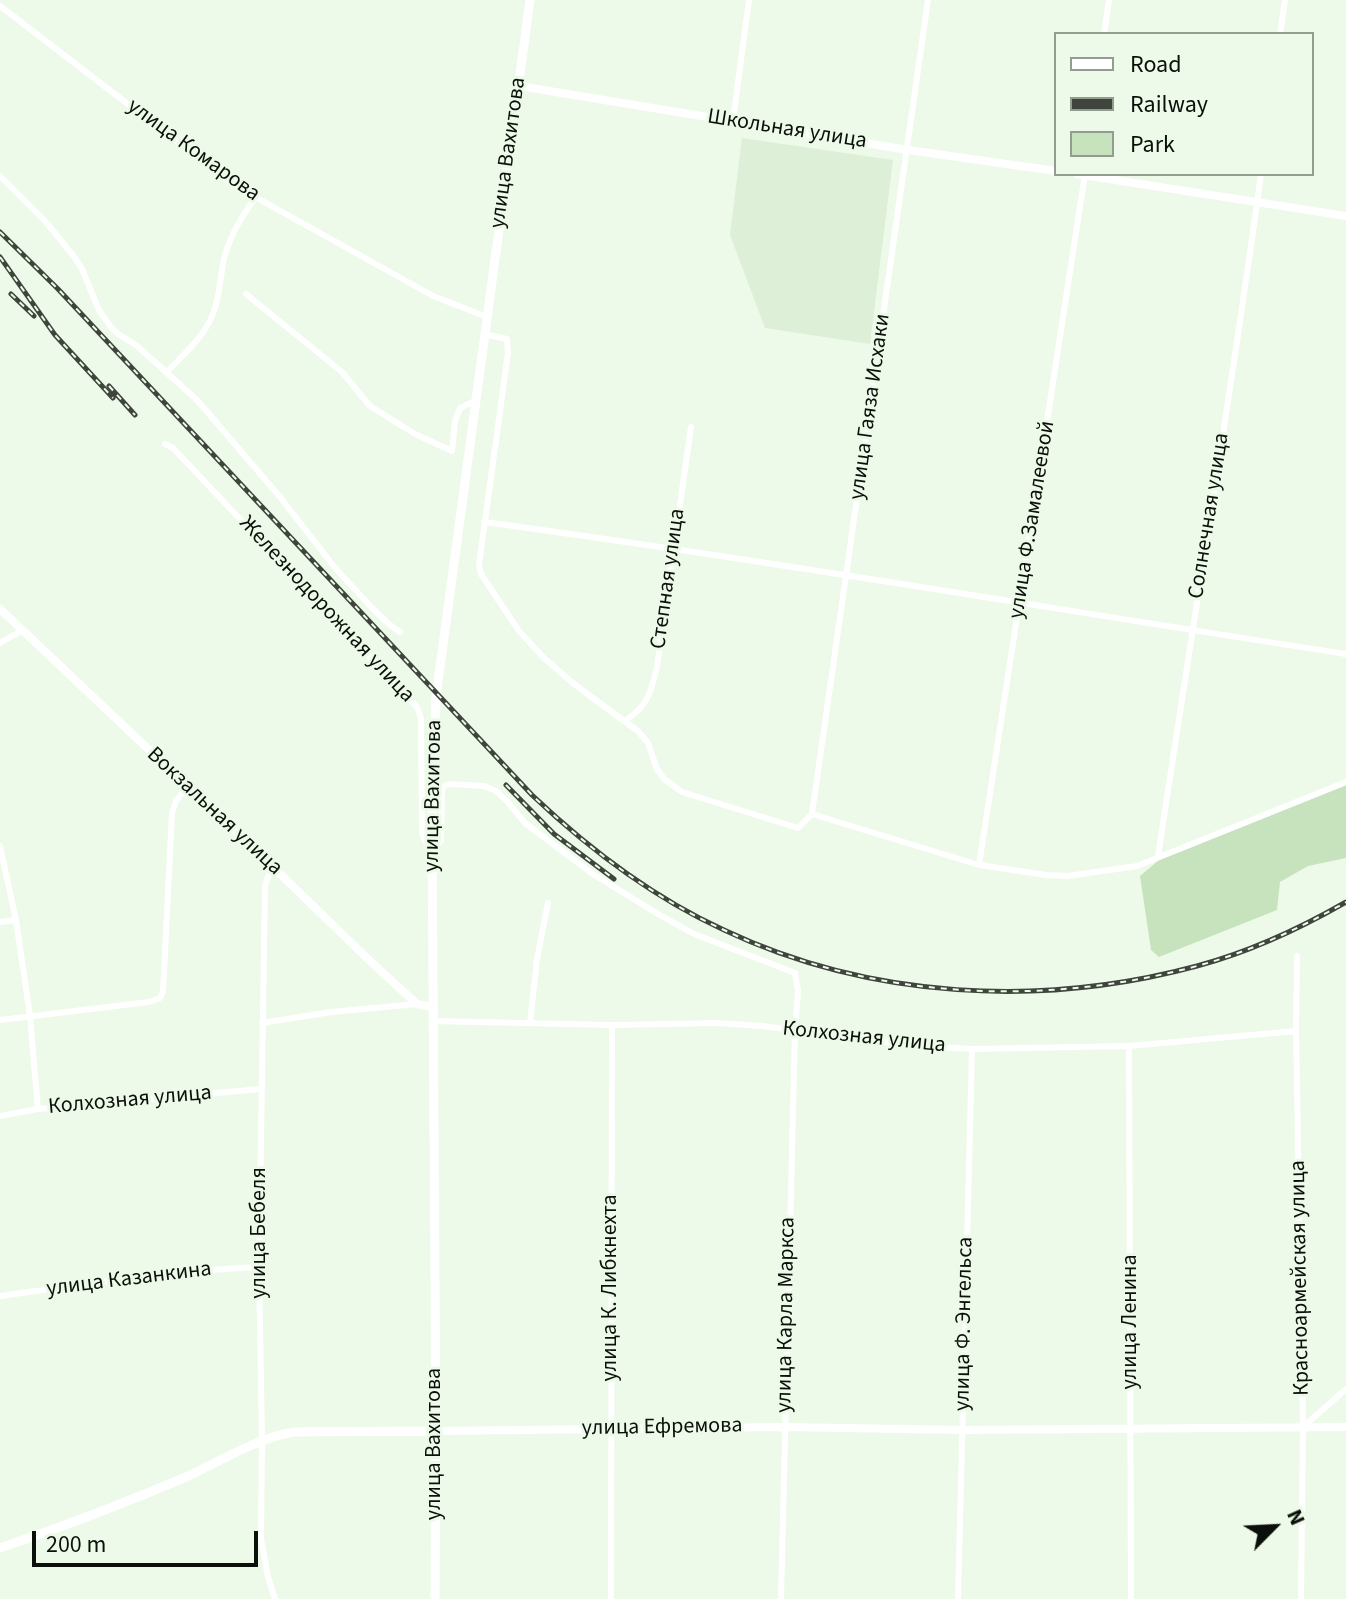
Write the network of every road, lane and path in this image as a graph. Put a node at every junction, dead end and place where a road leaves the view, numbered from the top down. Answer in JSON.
{"nodes":[{"id":1,"x":530,"y":0,"type":"edge"},
{"id":2,"x":749,"y":0,"type":"edge"},
{"id":3,"x":928,"y":0,"type":"edge"},
{"id":4,"x":1109,"y":0,"type":"edge"},
{"id":5,"x":1285,"y":0,"type":"edge"},
{"id":6,"x":0,"y":6,"type":"edge"},
{"id":7,"x":1104,"y":32,"type":"edge"},
{"id":8,"x":1280,"y":32,"type":"edge"},
{"id":9,"x":519,"y":86,"type":"junction"},
{"id":10,"x":733,"y":120,"type":"junction"},
{"id":11,"x":908,"y":150,"type":"junction"},
{"id":12,"x":1054,"y":171,"type":"edge"},
{"id":13,"x":0,"y":176,"type":"edge"},
{"id":14,"x":1082,"y":176,"type":"edge"},
{"id":15,"x":1094,"y":176,"type":"edge"},
{"id":16,"x":1261,"y":176,"type":"edge"},
{"id":17,"x":255,"y":198,"type":"junction"},
{"id":18,"x":1257,"y":203,"type":"junction"},
{"id":19,"x":1346,"y":216,"type":"edge"},
{"id":20,"x":246,"y":294,"type":"dead end"},
{"id":21,"x":487,"y":317,"type":"junction"},
{"id":22,"x":484,"y":334,"type":"junction"},
{"id":23,"x":167,"y":372,"type":"junction"},
{"id":24,"x":475,"y":401,"type":"junction"},
{"id":25,"x":691,"y":427,"type":"dead end"},
{"id":26,"x":165,"y":444,"type":"dead end"},
{"id":27,"x":484,"y":522,"type":"junction"},
{"id":28,"x":673,"y":547,"type":"junction"},
{"id":29,"x":846,"y":576,"type":"junction"},
{"id":30,"x":1021,"y":602,"type":"junction"},
{"id":31,"x":0,"y":609,"type":"edge"},
{"id":32,"x":23,"y":630,"type":"junction"},
{"id":33,"x":1192,"y":630,"type":"junction"},
{"id":34,"x":400,"y":632,"type":"dead end"},
{"id":35,"x":0,"y":643,"type":"edge"},
{"id":36,"x":1346,"y":654,"type":"edge"},
{"id":37,"x":625,"y":721,"type":"junction"},
{"id":38,"x":1346,"y":782,"type":"edge"},
{"id":39,"x":187,"y":787,"type":"junction"},
{"id":40,"x":812,"y":814,"type":"junction"},
{"id":41,"x":0,"y":846,"type":"edge"},
{"id":42,"x":432,"y":850,"type":"junction"},
{"id":43,"x":1158,"y":857,"type":"junction"},
{"id":44,"x":979,"y":865,"type":"junction"},
{"id":45,"x":274,"y":868,"type":"junction"},
{"id":46,"x":548,"y":903,"type":"dead end"},
{"id":47,"x":16,"y":920,"type":"junction"},
{"id":48,"x":0,"y":922,"type":"edge"},
{"id":49,"x":1297,"y":956,"type":"dead end"},
{"id":50,"x":417,"y":1004,"type":"junction"},
{"id":51,"x":432,"y":1007,"type":"junction"},
{"id":52,"x":30,"y":1016,"type":"junction"},
{"id":53,"x":0,"y":1020,"type":"edge"},
{"id":54,"x":432,"y":1021,"type":"junction"},
{"id":55,"x":262,"y":1023,"type":"junction"},
{"id":56,"x":530,"y":1023,"type":"junction"},
{"id":57,"x":612,"y":1025,"type":"junction"},
{"id":58,"x":795,"y":1030,"type":"junction"},
{"id":59,"x":1296,"y":1031,"type":"junction"},
{"id":60,"x":1129,"y":1046,"type":"junction"},
{"id":61,"x":972,"y":1049,"type":"junction"},
{"id":62,"x":261,"y":1089,"type":"junction"},
{"id":63,"x":38,"y":1109,"type":"junction"},
{"id":64,"x":0,"y":1116,"type":"edge"},
{"id":65,"x":259,"y":1267,"type":"junction"},
{"id":66,"x":0,"y":1296,"type":"edge"},
{"id":67,"x":1346,"y":1389,"type":"edge"},
{"id":68,"x":784,"y":1427,"type":"junction"},
{"id":69,"x":1303,"y":1427,"type":"junction"},
{"id":70,"x":1346,"y":1427,"type":"edge"},
{"id":71,"x":611,"y":1428,"type":"junction"},
{"id":72,"x":1131,"y":1428,"type":"junction"},
{"id":73,"x":963,"y":1430,"type":"junction"},
{"id":74,"x":436,"y":1431,"type":"junction"},
{"id":75,"x":262,"y":1440,"type":"junction"},
{"id":76,"x":0,"y":1548,"type":"edge"},
{"id":77,"x":275,"y":1599,"type":"edge"},
{"id":78,"x":435,"y":1599,"type":"edge"},
{"id":79,"x":611,"y":1599,"type":"edge"},
{"id":80,"x":781,"y":1599,"type":"edge"},
{"id":81,"x":958,"y":1599,"type":"edge"},
{"id":82,"x":1131,"y":1599,"type":"edge"},
{"id":83,"x":1301,"y":1599,"type":"edge"}],
"edges":[{"from":1,"to":9,"type":"main road","name":"улица Вахитова"},
{"from":2,"to":10,"type":"street"},
{"from":3,"to":11,"type":"street","name":"улица Гаяза Исхаки"},
{"from":4,"to":7,"type":"street"},
{"from":5,"to":8,"type":"street"},
{"from":6,"to":17,"type":"street","name":"улица Комарова"},
{"from":9,"to":10,"type":"street","name":"Школьная улица"},
{"from":9,"to":21,"type":"main road","name":"улица Вахитова"},
{"from":10,"to":11,"type":"street","name":"Школьная улица"},
{"from":11,"to":12,"type":"street","name":"Школьная улица"},
{"from":11,"to":29,"type":"street","name":"улица Гаяза Исхаки"},
{"from":13,"to":23,"type":"street"},
{"from":14,"to":30,"type":"street","name":"улица Ф.Замалеевой"},
{"from":15,"to":18,"type":"street"},
{"from":16,"to":18,"type":"street","name":"Солнечная улица"},
{"from":17,"to":21,"type":"street","name":"улица Комарова"},
{"from":17,"to":23,"type":"street"},
{"from":18,"to":19,"type":"street"},
{"from":18,"to":33,"type":"street","name":"Солнечная улица"},
{"from":20,"to":24,"type":"street"},
{"from":21,"to":22,"type":"main road","name":"улица Вахитова"},
{"from":22,"to":24,"type":"main road","name":"улица Вахитова"},
{"from":22,"to":27,"type":"street"},
{"from":23,"to":34,"type":"street"},
{"from":24,"to":42,"type":"main road","name":"улица Вахитова"},
{"from":25,"to":28,"type":"street","name":"Степная улица"},
{"from":26,"to":42,"type":"street","name":"Железнодорожная улица"},
{"from":27,"to":28,"type":"street"},
{"from":27,"to":37,"type":"street"},
{"from":28,"to":29,"type":"street"},
{"from":28,"to":37,"type":"street","name":"Степная улица"},
{"from":29,"to":30,"type":"street"},
{"from":29,"to":40,"type":"street","name":"улица Гаяза Исхаки"},
{"from":30,"to":33,"type":"street"},
{"from":30,"to":44,"type":"street","name":"улица Ф.Замалеевой"},
{"from":31,"to":32,"type":"street","name":"Вокзальная улица"},
{"from":32,"to":35,"type":"street"},
{"from":32,"to":39,"type":"street","name":"Вокзальная улица"},
{"from":33,"to":36,"type":"street"},
{"from":33,"to":43,"type":"street","name":"Солнечная улица"},
{"from":37,"to":40,"type":"street"},
{"from":38,"to":43,"type":"street"},
{"from":39,"to":45,"type":"street","name":"Вокзальная улица"},
{"from":39,"to":52,"type":"street"},
{"from":40,"to":44,"type":"street"},
{"from":41,"to":47,"type":"street"},
{"from":42,"to":51,"type":"main road","name":"улица Вахитова"},
{"from":42,"to":58,"type":"street","name":"улица Карла Маркса"},
{"from":43,"to":44,"type":"street"},
{"from":45,"to":50,"type":"street","name":"Вокзальная улица"},
{"from":45,"to":55,"type":"street","name":"улица Бебеля"},
{"from":46,"to":56,"type":"street"},
{"from":47,"to":48,"type":"street"},
{"from":47,"to":52,"type":"street"},
{"from":49,"to":59,"type":"street","name":"Красноармейская улица"},
{"from":50,"to":51,"type":"street"},
{"from":50,"to":55,"type":"street"},
{"from":51,"to":54,"type":"main road","name":"улица Вахитова"},
{"from":52,"to":53,"type":"street"},
{"from":52,"to":63,"type":"street"},
{"from":54,"to":56,"type":"street","name":"Колхозная улица"},
{"from":54,"to":74,"type":"main road","name":"улица Вахитова"},
{"from":55,"to":62,"type":"street","name":"улица Бебеля"},
{"from":56,"to":57,"type":"street","name":"Колхозная улица"},
{"from":57,"to":58,"type":"street","name":"Колхозная улица"},
{"from":57,"to":71,"type":"street","name":"улица К. Либкнехта"},
{"from":58,"to":61,"type":"street","name":"Колхозная улица"},
{"from":58,"to":68,"type":"street","name":"улица Карла Маркса"},
{"from":59,"to":60,"type":"street","name":"Колхозная улица"},
{"from":59,"to":69,"type":"street","name":"Красноармейская улица"},
{"from":60,"to":61,"type":"street","name":"Колхозная улица"},
{"from":60,"to":72,"type":"street","name":"улица Ленина"},
{"from":61,"to":73,"type":"street","name":"улица Ф. Энгельса"},
{"from":62,"to":63,"type":"street","name":"Колхозная улица"},
{"from":62,"to":65,"type":"street","name":"улица Бебеля"},
{"from":63,"to":64,"type":"street","name":"Колхозная улица"},
{"from":65,"to":66,"type":"street","name":"улица Казанкина"},
{"from":65,"to":75,"type":"street","name":"улица Бебеля"},
{"from":67,"to":69,"type":"street"},
{"from":68,"to":71,"type":"street","name":"улица Ефремова"},
{"from":68,"to":73,"type":"street","name":"улица Ефремова"},
{"from":68,"to":80,"type":"street","name":"улица Карла Маркса"},
{"from":69,"to":70,"type":"street","name":"улица Ефремова"},
{"from":69,"to":72,"type":"street","name":"улица Ефремова"},
{"from":69,"to":83,"type":"street","name":"Красноармейская улица"},
{"from":71,"to":74,"type":"street","name":"улица Ефремова"},
{"from":71,"to":79,"type":"street","name":"улица К. Либкнехта"},
{"from":72,"to":73,"type":"street","name":"улица Ефремова"},
{"from":72,"to":82,"type":"street","name":"улица Ленина"},
{"from":73,"to":81,"type":"street","name":"улица Ф. Энгельса"},
{"from":74,"to":75,"type":"main road","name":"улица Ефремова"},
{"from":74,"to":78,"type":"main road","name":"улица Вахитова"},
{"from":75,"to":76,"type":"main road","name":"улица Ефремова"},
{"from":75,"to":77,"type":"street","name":"улица Бебеля"}]}
